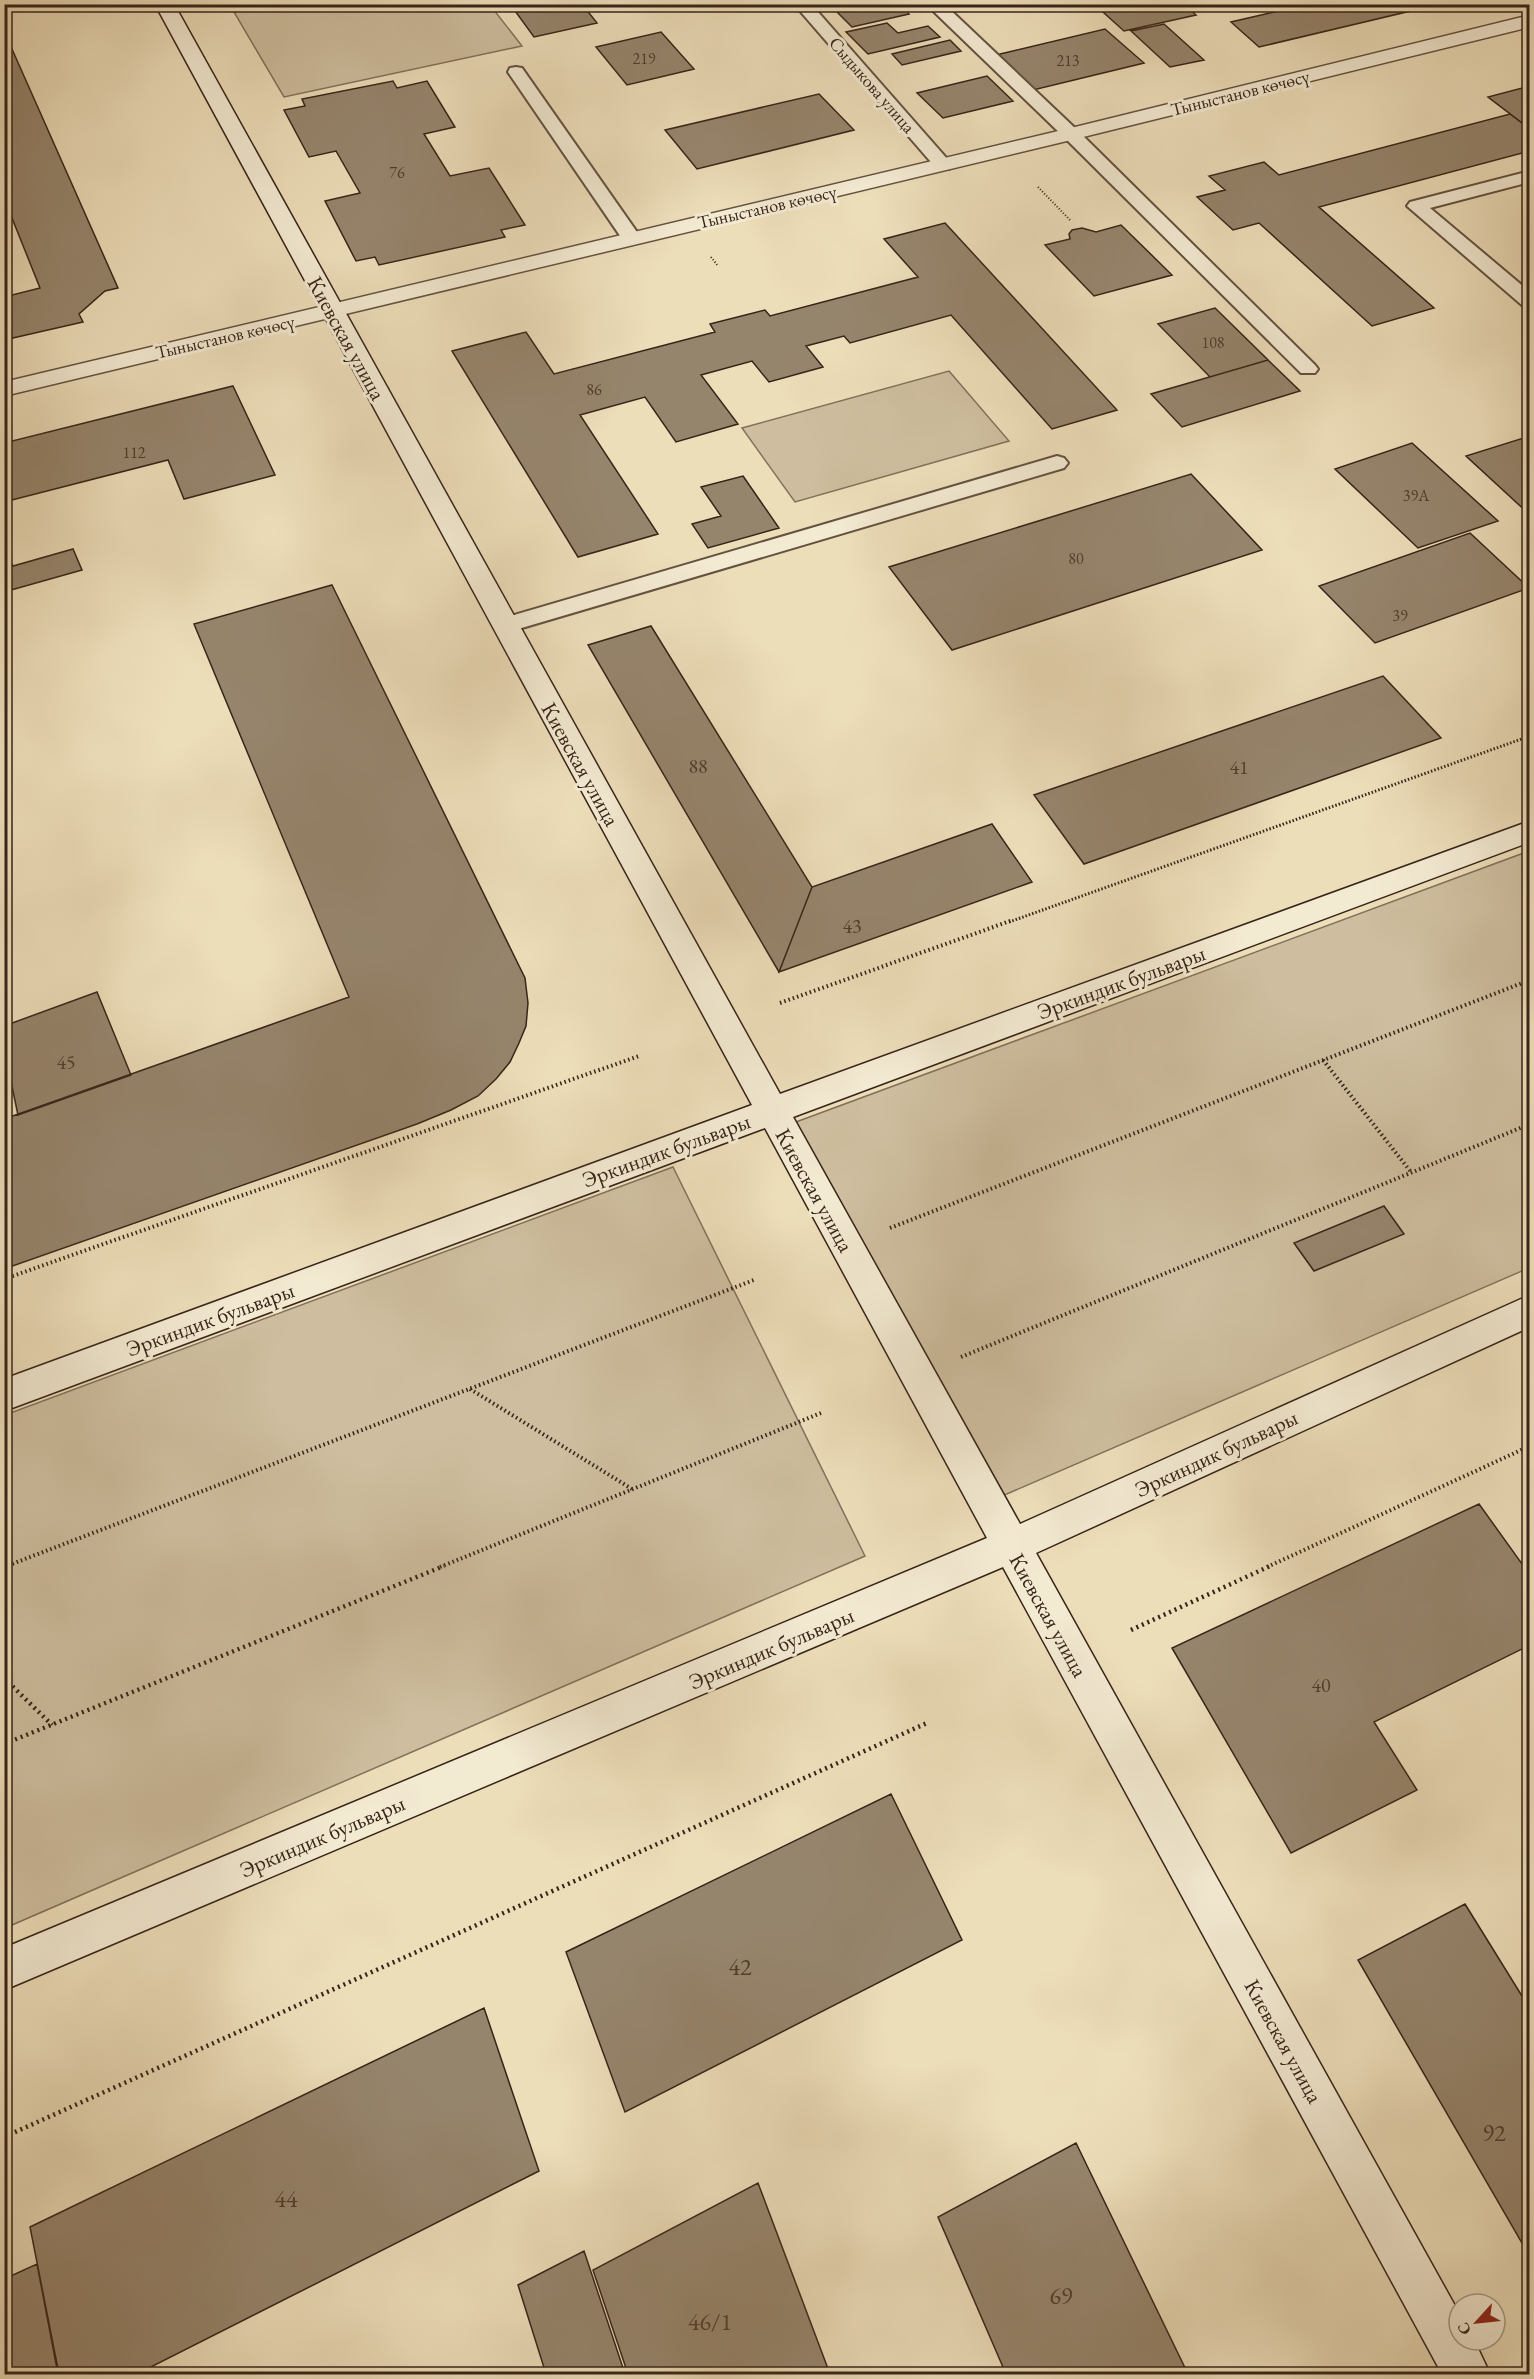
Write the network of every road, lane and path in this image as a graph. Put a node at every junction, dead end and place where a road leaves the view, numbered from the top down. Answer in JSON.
{"nodes":[{"id":1,"x":164,"y":4,"type":"edge"},
{"id":2,"x":802,"y":4,"type":"edge"},
{"id":3,"x":934,"y":4,"type":"edge"},
{"id":4,"x":1530,"y":21,"type":"edge"},
{"id":5,"x":516,"y":72,"type":"dead end"},
{"id":6,"x":1071,"y":134,"type":"junction"},
{"id":7,"x":943,"y":165,"type":"junction"},
{"id":8,"x":1530,"y":176,"type":"edge"},
{"id":9,"x":1038,"y":187,"type":"dead end"},
{"id":10,"x":1070,"y":219,"type":"dead end"},
{"id":11,"x":632,"y":239,"type":"junction"},
{"id":12,"x":1530,"y":302,"type":"edge"},
{"id":13,"x":333,"y":311,"type":"junction"},
{"id":14,"x":1308,"y":369,"type":"dead end"},
{"id":15,"x":4,"y":388,"type":"edge"},
{"id":16,"x":1058,"y":463,"type":"dead end"},
{"id":17,"x":505,"y":625,"type":"junction"},
{"id":18,"x":1530,"y":736,"type":"edge"},
{"id":19,"x":1530,"y":831,"type":"edge"},
{"id":20,"x":1530,"y":980,"type":"edge"},
{"id":21,"x":780,"y":1003,"type":"dead end"},
{"id":22,"x":639,"y":1056,"type":"dead end"},
{"id":23,"x":1323,"y":1060,"type":"junction"},
{"id":24,"x":772,"y":1111,"type":"junction"},
{"id":25,"x":1530,"y":1124,"type":"edge"},
{"id":26,"x":1411,"y":1172,"type":"junction"},
{"id":27,"x":885,"y":1230,"type":"dead end"},
{"id":28,"x":4,"y":1279,"type":"edge"},
{"id":29,"x":754,"y":1280,"type":"dead end"},
{"id":30,"x":1530,"y":1310,"type":"edge"},
{"id":31,"x":951,"y":1361,"type":"dead end"},
{"id":32,"x":470,"y":1389,"type":"junction"},
{"id":33,"x":4,"y":1395,"type":"edge"},
{"id":34,"x":821,"y":1413,"type":"dead end"},
{"id":35,"x":1530,"y":1446,"type":"edge"},
{"id":36,"x":633,"y":1489,"type":"junction"},
{"id":37,"x":1011,"y":1545,"type":"junction"},
{"id":38,"x":4,"y":1567,"type":"edge"},
{"id":39,"x":1131,"y":1630,"type":"dead end"},
{"id":40,"x":4,"y":1678,"type":"edge"},
{"id":41,"x":927,"y":1723,"type":"dead end"},
{"id":42,"x":52,"y":1725,"type":"junction"},
{"id":43,"x":4,"y":1744,"type":"edge"},
{"id":44,"x":4,"y":1969,"type":"edge"},
{"id":45,"x":4,"y":2137,"type":"edge"},
{"id":46,"x":1467,"y":2374,"type":"edge"}],
"edges":[{"from":1,"to":13,"type":"street","name":"Киевская улица"},
{"from":2,"to":7,"type":"lane","name":"Сыдыкова улица"},
{"from":3,"to":6,"type":"lane"},
{"from":4,"to":6,"type":"street","name":"Тыныстанов көчөсү"},
{"from":5,"to":11,"type":"lane"},
{"from":6,"to":7,"type":"street","name":"Тыныстанов көчөсү"},
{"from":6,"to":14,"type":"lane"},
{"from":7,"to":11,"type":"street","name":"Тыныстанов көчөсү"},
{"from":8,"to":12,"type":"lane"},
{"from":9,"to":10,"type":"path"},
{"from":11,"to":13,"type":"street","name":"Тыныстанов көчөсү"},
{"from":13,"to":15,"type":"street","name":"Тыныстанов көчөсү"},
{"from":13,"to":17,"type":"street","name":"Киевская улица"},
{"from":16,"to":17,"type":"lane"},
{"from":17,"to":24,"type":"street","name":"Киевская улица"},
{"from":18,"to":21,"type":"path"},
{"from":19,"to":24,"type":"street","name":"Эркиндик бульвары"},
{"from":20,"to":23,"type":"path"},
{"from":22,"to":28,"type":"path"},
{"from":23,"to":26,"type":"path"},
{"from":23,"to":27,"type":"path"},
{"from":24,"to":33,"type":"street","name":"Эркиндик бульвары"},
{"from":24,"to":37,"type":"street","name":"Киевская улица"},
{"from":25,"to":26,"type":"path"},
{"from":26,"to":31,"type":"path"},
{"from":29,"to":32,"type":"path"},
{"from":30,"to":37,"type":"street","name":"Эркиндик бульвары"},
{"from":32,"to":36,"type":"path"},
{"from":32,"to":38,"type":"path"},
{"from":34,"to":36,"type":"path"},
{"from":35,"to":39,"type":"path"},
{"from":36,"to":42,"type":"path"},
{"from":37,"to":44,"type":"street","name":"Эркиндик бульвары"},
{"from":37,"to":46,"type":"street","name":"Киевская улица"},
{"from":40,"to":42,"type":"path"},
{"from":41,"to":45,"type":"path"},
{"from":42,"to":43,"type":"path"}]}
